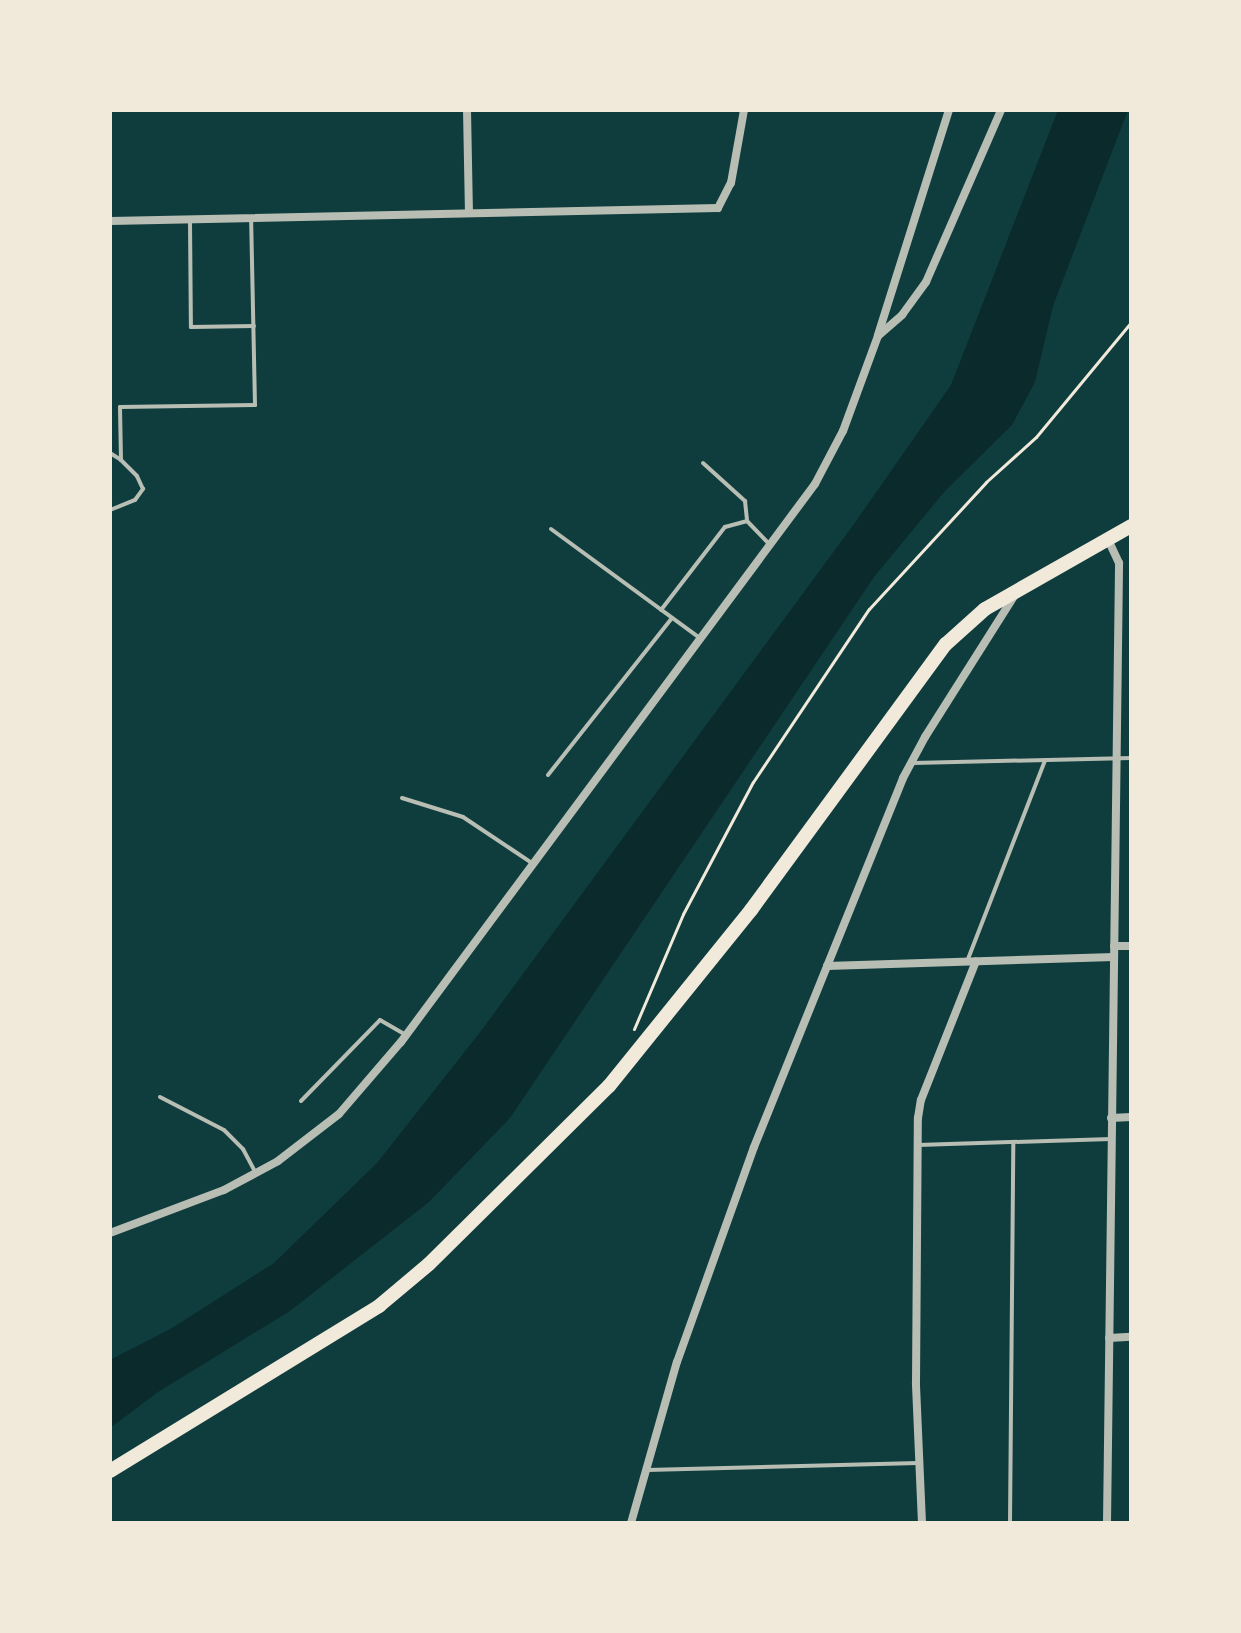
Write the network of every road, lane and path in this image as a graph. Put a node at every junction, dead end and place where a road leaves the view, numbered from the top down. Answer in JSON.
{"nodes":[{"id":1,"x":467,"y":110,"type":"edge"},
{"id":2,"x":744,"y":110,"type":"edge"},
{"id":3,"x":949,"y":110,"type":"edge"},
{"id":4,"x":1001,"y":110,"type":"edge"},
{"id":5,"x":469,"y":213,"type":"junction"},
{"id":6,"x":251,"y":218,"type":"junction"},
{"id":7,"x":190,"y":219,"type":"junction"},
{"id":8,"x":110,"y":221,"type":"edge"},
{"id":9,"x":1131,"y":322,"type":"edge"},
{"id":10,"x":254,"y":326,"type":"junction"},
{"id":11,"x":878,"y":336,"type":"junction"},
{"id":12,"x":110,"y":453,"type":"edge"},
{"id":13,"x":121,"y":460,"type":"junction"},
{"id":14,"x":703,"y":463,"type":"dead end"},
{"id":15,"x":110,"y":510,"type":"edge"},
{"id":16,"x":747,"y":521,"type":"junction"},
{"id":17,"x":1131,"y":526,"type":"edge"},
{"id":18,"x":551,"y":529,"type":"dead end"},
{"id":19,"x":1108,"y":539,"type":"junction"},
{"id":20,"x":770,"y":545,"type":"junction"},
{"id":21,"x":1018,"y":591,"type":"junction"},
{"id":22,"x":661,"y":610,"type":"junction"},
{"id":23,"x":672,"y":618,"type":"junction"},
{"id":24,"x":700,"y":638,"type":"junction"},
{"id":25,"x":1131,"y":758,"type":"edge"},
{"id":26,"x":1117,"y":759,"type":"junction"},
{"id":27,"x":1045,"y":760,"type":"junction"},
{"id":28,"x":911,"y":763,"type":"junction"},
{"id":29,"x":548,"y":775,"type":"dead end"},
{"id":30,"x":402,"y":798,"type":"dead end"},
{"id":31,"x":532,"y":863,"type":"junction"},
{"id":32,"x":1114,"y":946,"type":"junction"},
{"id":33,"x":1131,"y":946,"type":"edge"},
{"id":34,"x":1114,"y":957,"type":"junction"},
{"id":35,"x":972,"y":961,"type":"junction"},
{"id":36,"x":827,"y":966,"type":"junction"},
{"id":37,"x":632,"y":1034,"type":"dead end"},
{"id":38,"x":406,"y":1035,"type":"junction"},
{"id":39,"x":160,"y":1097,"type":"dead end"},
{"id":40,"x":301,"y":1101,"type":"dead end"},
{"id":41,"x":1131,"y":1117,"type":"edge"},
{"id":42,"x":1111,"y":1118,"type":"junction"},
{"id":43,"x":1111,"y":1139,"type":"junction"},
{"id":44,"x":1013,"y":1142,"type":"junction"},
{"id":45,"x":918,"y":1145,"type":"junction"},
{"id":46,"x":257,"y":1174,"type":"junction"},
{"id":47,"x":110,"y":1233,"type":"edge"},
{"id":48,"x":1131,"y":1337,"type":"edge"},
{"id":49,"x":1109,"y":1338,"type":"junction"},
{"id":50,"x":920,"y":1463,"type":"junction"},
{"id":51,"x":110,"y":1471,"type":"edge"},
{"id":52,"x":644,"y":1471,"type":"junction"},
{"id":53,"x":631,"y":1523,"type":"edge"},
{"id":54,"x":922,"y":1523,"type":"edge"},
{"id":55,"x":1010,"y":1523,"type":"edge"},
{"id":56,"x":1107,"y":1523,"type":"edge"}],
"edges":[{"from":1,"to":5,"type":"street"},
{"from":2,"to":5,"type":"street"},
{"from":3,"to":11,"type":"street"},
{"from":4,"to":11,"type":"street"},
{"from":5,"to":6,"type":"street"},
{"from":6,"to":7,"type":"street"},
{"from":6,"to":10,"type":"lane"},
{"from":7,"to":8,"type":"street"},
{"from":7,"to":10,"type":"lane"},
{"from":9,"to":37,"type":"path"},
{"from":10,"to":13,"type":"lane"},
{"from":11,"to":20,"type":"street"},
{"from":12,"to":13,"type":"lane"},
{"from":13,"to":15,"type":"lane"},
{"from":14,"to":16,"type":"lane"},
{"from":16,"to":20,"type":"lane"},
{"from":16,"to":22,"type":"lane"},
{"from":17,"to":19,"type":"main road"},
{"from":18,"to":22,"type":"lane"},
{"from":19,"to":21,"type":"main road"},
{"from":19,"to":26,"type":"street"},
{"from":20,"to":24,"type":"street"},
{"from":21,"to":28,"type":"street"},
{"from":21,"to":51,"type":"main road"},
{"from":22,"to":23,"type":"lane"},
{"from":23,"to":24,"type":"lane"},
{"from":23,"to":29,"type":"lane"},
{"from":24,"to":31,"type":"street"},
{"from":25,"to":26,"type":"lane"},
{"from":26,"to":27,"type":"lane"},
{"from":26,"to":32,"type":"street"},
{"from":27,"to":28,"type":"lane"},
{"from":27,"to":35,"type":"lane"},
{"from":28,"to":36,"type":"street"},
{"from":30,"to":31,"type":"lane"},
{"from":31,"to":38,"type":"street"},
{"from":32,"to":33,"type":"street"},
{"from":32,"to":34,"type":"street"},
{"from":34,"to":35,"type":"street"},
{"from":34,"to":42,"type":"street"},
{"from":35,"to":36,"type":"street"},
{"from":35,"to":45,"type":"street"},
{"from":36,"to":52,"type":"street"},
{"from":38,"to":40,"type":"lane"},
{"from":38,"to":46,"type":"street"},
{"from":39,"to":46,"type":"lane"},
{"from":41,"to":42,"type":"street"},
{"from":42,"to":43,"type":"street"},
{"from":43,"to":44,"type":"lane"},
{"from":43,"to":49,"type":"street"},
{"from":44,"to":45,"type":"lane"},
{"from":44,"to":55,"type":"lane"},
{"from":45,"to":50,"type":"street"},
{"from":46,"to":47,"type":"street"},
{"from":48,"to":49,"type":"street"},
{"from":49,"to":56,"type":"street"},
{"from":50,"to":52,"type":"lane"},
{"from":50,"to":54,"type":"street"},
{"from":52,"to":53,"type":"street"}]}
